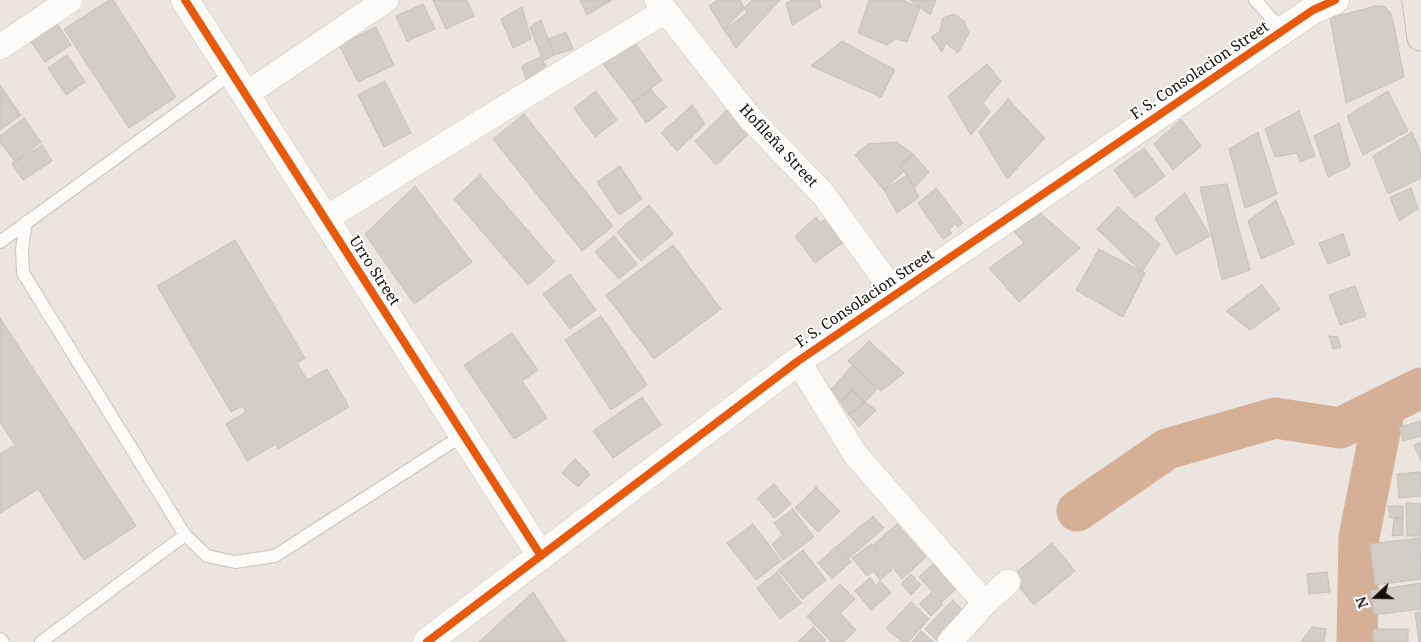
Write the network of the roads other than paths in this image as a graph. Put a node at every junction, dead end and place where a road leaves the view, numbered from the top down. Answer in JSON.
{"nodes":[{"id":1,"x":70,"y":0,"type":"edge"},
{"id":2,"x":186,"y":0,"type":"edge"},
{"id":3,"x":386,"y":0,"type":"edge"},
{"id":4,"x":1255,"y":0,"type":"edge"},
{"id":5,"x":1335,"y":0,"type":"edge"},
{"id":6,"x":1416,"y":0,"type":"edge"},
{"id":7,"x":661,"y":5,"type":"edge"},
{"id":8,"x":1284,"y":31,"type":"junction"},
{"id":9,"x":1421,"y":37,"type":"edge"},
{"id":10,"x":0,"y":47,"type":"edge"},
{"id":11,"x":238,"y":85,"type":"junction"},
{"id":12,"x":325,"y":219,"type":"junction"},
{"id":13,"x":26,"y":222,"type":"junction"},
{"id":14,"x":0,"y":242,"type":"edge"},
{"id":15,"x":896,"y":295,"type":"junction"},
{"id":16,"x":798,"y":361,"type":"junction"},
{"id":17,"x":463,"y":434,"type":"junction"},
{"id":18,"x":185,"y":535,"type":"junction"},
{"id":19,"x":540,"y":556,"type":"junction"},
{"id":20,"x":1008,"y":582,"type":"dead end"},
{"id":21,"x":985,"y":603,"type":"junction"},
{"id":22,"x":0,"y":639,"type":"edge"},
{"id":23,"x":3,"y":642,"type":"edge"},
{"id":24,"x":41,"y":642,"type":"edge"},
{"id":25,"x":426,"y":642,"type":"edge"},
{"id":26,"x":950,"y":642,"type":"edge"}],
"edges":[{"from":1,"to":10,"type":"street"},
{"from":2,"to":11,"type":"street","name":"Urro Street"},
{"from":3,"to":11,"type":"street"},
{"from":4,"to":8,"type":"lane"},
{"from":5,"to":8,"type":"street","name":"F. S. Consolacion Street"},
{"from":6,"to":9,"type":"main road"},
{"from":7,"to":12,"type":"street"},
{"from":7,"to":15,"type":"street","name":"Hofileña Street"},
{"from":8,"to":15,"type":"street","name":"F. S. Consolacion Street"},
{"from":11,"to":12,"type":"street","name":"Urro Street"},
{"from":11,"to":13,"type":"lane"},
{"from":12,"to":17,"type":"street","name":"Urro Street"},
{"from":13,"to":14,"type":"lane"},
{"from":13,"to":18,"type":"lane"},
{"from":15,"to":16,"type":"street","name":"F. S. Consolacion Street"},
{"from":16,"to":19,"type":"street","name":"F. S. Consolacion Street"},
{"from":16,"to":21,"type":"street"},
{"from":17,"to":18,"type":"lane"},
{"from":17,"to":19,"type":"street","name":"Urro Street"},
{"from":18,"to":24,"type":"lane"},
{"from":19,"to":25,"type":"street","name":"F. S. Consolacion Street"},
{"from":20,"to":21,"type":"street"},
{"from":21,"to":26,"type":"street"},
{"from":22,"to":23,"type":"lane"}]}
